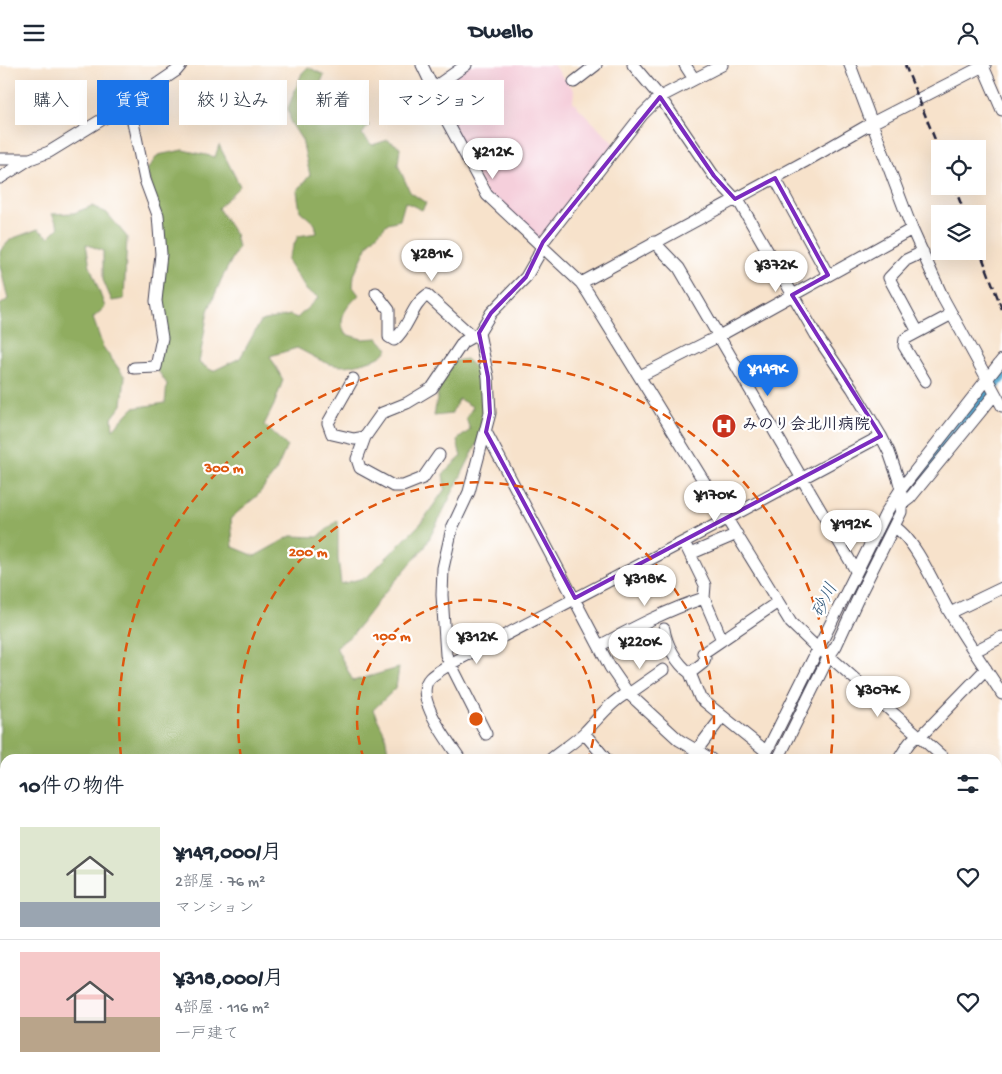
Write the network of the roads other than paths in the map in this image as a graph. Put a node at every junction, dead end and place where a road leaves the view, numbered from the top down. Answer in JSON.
{"nodes":[{"id":1,"x":422,"y":65,"type":"edge"},
{"id":2,"x":466,"y":65,"type":"edge"},
{"id":3,"x":596,"y":65,"type":"edge"},
{"id":4,"x":633,"y":65,"type":"edge"},
{"id":5,"x":685,"y":65,"type":"edge"},
{"id":6,"x":722,"y":65,"type":"edge"},
{"id":7,"x":850,"y":65,"type":"edge"},
{"id":8,"x":984,"y":65,"type":"edge"},
{"id":9,"x":176,"y":67,"type":"edge"},
{"id":10,"x":694,"y":79,"type":"junction"},
{"id":11,"x":159,"y":80,"type":"edge"},
{"id":12,"x":430,"y":80,"type":"edge"},
{"id":13,"x":445,"y":80,"type":"edge"},
{"id":14,"x":574,"y":82,"type":"dead end"},
{"id":15,"x":660,"y":97,"type":"junction"},
{"id":16,"x":1001,"y":107,"type":"edge"},
{"id":17,"x":97,"y":123,"type":"edge"},
{"id":18,"x":872,"y":123,"type":"junction"},
{"id":19,"x":134,"y":125,"type":"edge"},
{"id":20,"x":449,"y":125,"type":"edge"},
{"id":21,"x":0,"y":159,"type":"edge"},
{"id":22,"x":30,"y":159,"type":"junction"},
{"id":23,"x":0,"y":178,"type":"edge"},
{"id":24,"x":775,"y":178,"type":"junction"},
{"id":25,"x":735,"y":199,"type":"junction"},
{"id":26,"x":912,"y":229,"type":"junction"},
{"id":27,"x":654,"y":242,"type":"junction"},
{"id":28,"x":541,"y":246,"type":"junction"},
{"id":29,"x":923,"y":253,"type":"junction"},
{"id":30,"x":828,"y":275,"type":"junction"},
{"id":31,"x":581,"y":283,"type":"junction"},
{"id":32,"x":376,"y":293,"type":"dead end"},
{"id":33,"x":792,"y":295,"type":"junction"},
{"id":34,"x":952,"y":314,"type":"junction"},
{"id":35,"x":918,"y":332,"type":"junction"},
{"id":36,"x":476,"y":335,"type":"junction"},
{"id":37,"x":719,"y":335,"type":"junction"},
{"id":38,"x":1002,"y":360,"type":"edge"},
{"id":39,"x":134,"y":368,"type":"dead end"},
{"id":40,"x":640,"y":376,"type":"junction"},
{"id":41,"x":988,"y":377,"type":"junction"},
{"id":42,"x":353,"y":379,"type":"dead end"},
{"id":43,"x":925,"y":381,"type":"dead end"},
{"id":44,"x":996,"y":393,"type":"junction"},
{"id":45,"x":1002,"y":406,"type":"edge"},
{"id":46,"x":486,"y":432,"type":"junction"},
{"id":47,"x":881,"y":436,"type":"junction"},
{"id":48,"x":365,"y":437,"type":"junction"},
{"id":49,"x":439,"y":455,"type":"dead end"},
{"id":50,"x":802,"y":479,"type":"junction"},
{"id":51,"x":901,"y":489,"type":"junction"},
{"id":52,"x":902,"y":504,"type":"junction"},
{"id":53,"x":728,"y":518,"type":"junction"},
{"id":54,"x":894,"y":527,"type":"junction"},
{"id":55,"x":737,"y":534,"type":"junction"},
{"id":56,"x":684,"y":542,"type":"junction"},
{"id":57,"x":690,"y":554,"type":"junction"},
{"id":58,"x":856,"y":571,"type":"junction"},
{"id":59,"x":1002,"y":588,"type":"edge"},
{"id":60,"x":575,"y":598,"type":"junction"},
{"id":61,"x":704,"y":598,"type":"junction"},
{"id":62,"x":778,"y":602,"type":"junction"},
{"id":63,"x":950,"y":613,"type":"junction"},
{"id":64,"x":664,"y":629,"type":"dead end"},
{"id":65,"x":1002,"y":637,"type":"edge"},
{"id":66,"x":722,"y":640,"type":"junction"},
{"id":67,"x":599,"y":646,"type":"junction"},
{"id":68,"x":817,"y":648,"type":"junction"},
{"id":69,"x":975,"y":651,"type":"junction"},
{"id":70,"x":829,"y":656,"type":"junction"},
{"id":71,"x":450,"y":664,"type":"junction"},
{"id":72,"x":986,"y":669,"type":"junction"},
{"id":73,"x":663,"y":670,"type":"dead end"},
{"id":74,"x":690,"y":673,"type":"junction"},
{"id":75,"x":1001,"y":690,"type":"edge"},
{"id":76,"x":628,"y":693,"type":"junction"},
{"id":77,"x":722,"y":717,"type":"junction"},
{"id":78,"x":584,"y":733,"type":"junction"},
{"id":79,"x":486,"y":734,"type":"dead end"},
{"id":80,"x":918,"y":735,"type":"junction"},
{"id":81,"x":457,"y":754,"type":"edge"},
{"id":82,"x":557,"y":754,"type":"edge"},
{"id":83,"x":602,"y":754,"type":"edge"},
{"id":84,"x":692,"y":754,"type":"edge"},
{"id":85,"x":694,"y":754,"type":"edge"},
{"id":86,"x":764,"y":754,"type":"edge"},
{"id":87,"x":765,"y":754,"type":"edge"},
{"id":88,"x":780,"y":754,"type":"edge"},
{"id":89,"x":902,"y":754,"type":"edge"},
{"id":90,"x":939,"y":754,"type":"edge"}],
"edges":[{"from":1,"to":12,"type":"street"},
{"from":2,"to":13,"type":"street"},
{"from":3,"to":14,"type":"street"},
{"from":4,"to":15,"type":"street"},
{"from":5,"to":10,"type":"street"},
{"from":6,"to":10,"type":"street"},
{"from":7,"to":18,"type":"street"},
{"from":8,"to":16,"type":"street"},
{"from":8,"to":18,"type":"street"},
{"from":9,"to":11,"type":"street"},
{"from":10,"to":15,"type":"street"},
{"from":15,"to":25,"type":"street"},
{"from":15,"to":28,"type":"street"},
{"from":17,"to":22,"type":"street"},
{"from":18,"to":24,"type":"street"},
{"from":18,"to":26,"type":"street"},
{"from":19,"to":39,"type":"street"},
{"from":20,"to":28,"type":"street"},
{"from":21,"to":22,"type":"street"},
{"from":22,"to":23,"type":"street"},
{"from":24,"to":25,"type":"street"},
{"from":24,"to":30,"type":"street"},
{"from":25,"to":27,"type":"street"},
{"from":25,"to":33,"type":"street"},
{"from":26,"to":29,"type":"street"},
{"from":26,"to":30,"type":"street"},
{"from":27,"to":31,"type":"street"},
{"from":27,"to":37,"type":"street"},
{"from":28,"to":31,"type":"street"},
{"from":28,"to":36,"type":"street"},
{"from":29,"to":34,"type":"street"},
{"from":29,"to":35,"type":"street"},
{"from":30,"to":33,"type":"street"},
{"from":31,"to":40,"type":"street"},
{"from":32,"to":36,"type":"street"},
{"from":33,"to":37,"type":"street"},
{"from":33,"to":47,"type":"street"},
{"from":34,"to":35,"type":"street"},
{"from":34,"to":41,"type":"street"},
{"from":35,"to":43,"type":"street"},
{"from":36,"to":46,"type":"street"},
{"from":36,"to":48,"type":"street"},
{"from":37,"to":40,"type":"street"},
{"from":37,"to":50,"type":"street"},
{"from":38,"to":41,"type":"street"},
{"from":40,"to":53,"type":"street"},
{"from":41,"to":44,"type":"street"},
{"from":41,"to":51,"type":"street"},
{"from":42,"to":48,"type":"street"},
{"from":44,"to":45,"type":"street"},
{"from":44,"to":52,"type":"street"},
{"from":46,"to":60,"type":"street"},
{"from":46,"to":71,"type":"street"},
{"from":47,"to":50,"type":"street"},
{"from":47,"to":51,"type":"street"},
{"from":48,"to":49,"type":"street"},
{"from":50,"to":53,"type":"street"},
{"from":50,"to":58,"type":"street"},
{"from":51,"to":52,"type":"street"},
{"from":51,"to":58,"type":"street"},
{"from":52,"to":54,"type":"street"},
{"from":53,"to":55,"type":"street"},
{"from":53,"to":56,"type":"street"},
{"from":54,"to":63,"type":"street"},
{"from":54,"to":70,"type":"street"},
{"from":55,"to":57,"type":"street"},
{"from":55,"to":62,"type":"street"},
{"from":56,"to":57,"type":"street"},
{"from":56,"to":60,"type":"street"},
{"from":57,"to":61,"type":"street"},
{"from":58,"to":68,"type":"street"},
{"from":59,"to":63,"type":"street"},
{"from":60,"to":67,"type":"street"},
{"from":60,"to":71,"type":"street"},
{"from":61,"to":66,"type":"street"},
{"from":61,"to":67,"type":"street"},
{"from":62,"to":66,"type":"street"},
{"from":62,"to":68,"type":"street"},
{"from":63,"to":69,"type":"street"},
{"from":64,"to":74,"type":"street"},
{"from":65,"to":69,"type":"street"},
{"from":66,"to":74,"type":"street"},
{"from":67,"to":76,"type":"street"},
{"from":68,"to":70,"type":"street"},
{"from":68,"to":87,"type":"street"},
{"from":69,"to":72,"type":"street"},
{"from":70,"to":80,"type":"street"},
{"from":70,"to":88,"type":"street"},
{"from":71,"to":79,"type":"street"},
{"from":71,"to":81,"type":"street"},
{"from":72,"to":75,"type":"street"},
{"from":72,"to":80,"type":"street"},
{"from":73,"to":76,"type":"street"},
{"from":74,"to":77,"type":"street"},
{"from":76,"to":78,"type":"street"},
{"from":76,"to":84,"type":"street"},
{"from":77,"to":85,"type":"street"},
{"from":77,"to":86,"type":"street"},
{"from":78,"to":82,"type":"street"},
{"from":78,"to":83,"type":"street"},
{"from":80,"to":89,"type":"street"},
{"from":80,"to":90,"type":"street"}]}
